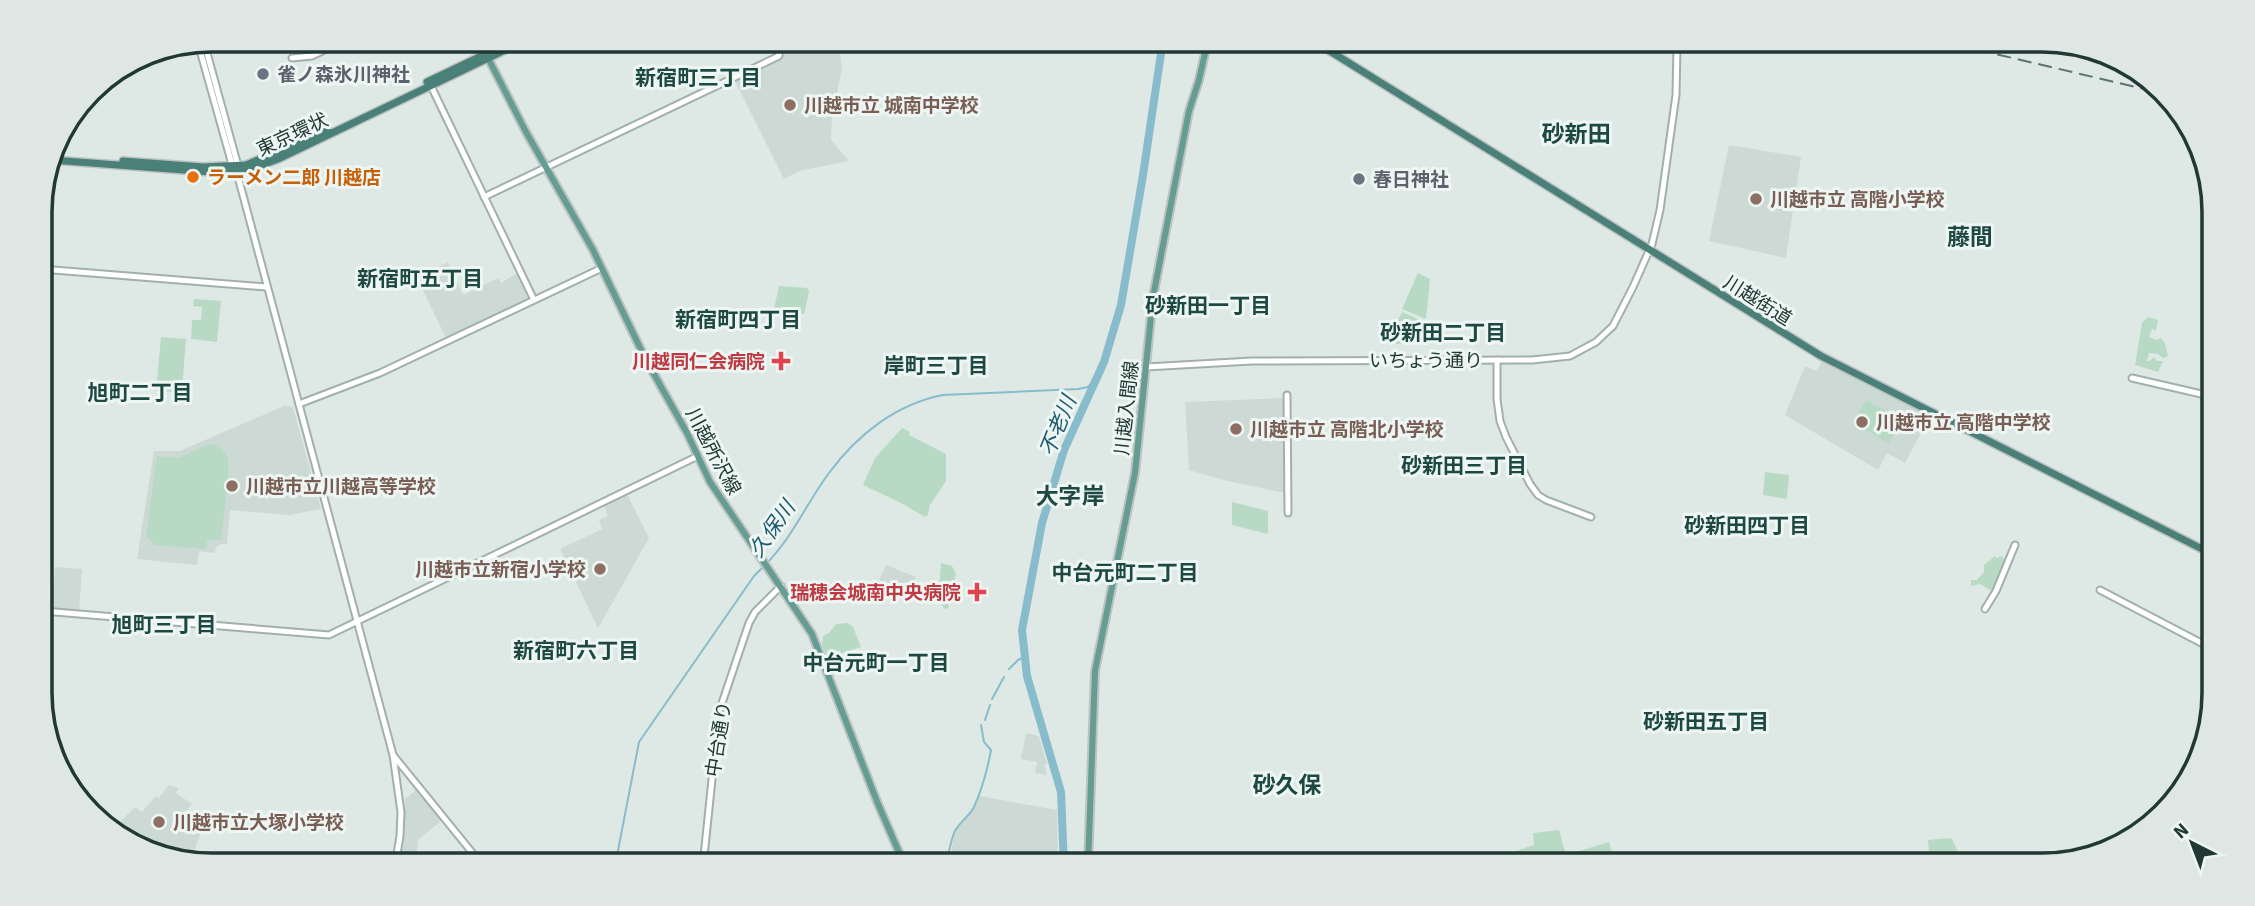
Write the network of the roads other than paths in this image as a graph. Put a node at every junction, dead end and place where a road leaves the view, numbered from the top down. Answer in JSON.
{"nodes":[{"id":1,"x":1205,"y":52,"type":"edge"},
{"id":2,"x":1332,"y":52,"type":"edge"},
{"id":3,"x":1677,"y":52,"type":"edge"},
{"id":4,"x":204,"y":53,"type":"edge"},
{"id":5,"x":319,"y":53,"type":"edge"},
{"id":6,"x":485,"y":53,"type":"edge"},
{"id":7,"x":493,"y":53,"type":"edge"},
{"id":8,"x":495,"y":53,"type":"edge"},
{"id":9,"x":779,"y":53,"type":"edge"},
{"id":10,"x":487,"y":56,"type":"junction"},
{"id":11,"x":292,"y":58,"type":"dead end"},
{"id":12,"x":431,"y":86,"type":"junction"},
{"id":13,"x":63,"y":158,"type":"edge"},
{"id":14,"x":546,"y":168,"type":"junction"},
{"id":15,"x":235,"y":169,"type":"junction"},
{"id":16,"x":484,"y":197,"type":"junction"},
{"id":17,"x":1649,"y":251,"type":"junction"},
{"id":18,"x":602,"y":268,"type":"junction"},
{"id":19,"x":53,"y":270,"type":"edge"},
{"id":20,"x":266,"y":286,"type":"junction"},
{"id":21,"x":534,"y":299,"type":"junction"},
{"id":22,"x":1497,"y":360,"type":"junction"},
{"id":23,"x":1146,"y":367,"type":"junction"},
{"id":24,"x":2132,"y":378,"type":"dead end"},
{"id":25,"x":2202,"y":394,"type":"edge"},
{"id":26,"x":1287,"y":395,"type":"dead end"},
{"id":27,"x":299,"y":404,"type":"junction"},
{"id":28,"x":698,"y":456,"type":"junction"},
{"id":29,"x":1288,"y":513,"type":"dead end"},
{"id":30,"x":1591,"y":517,"type":"dead end"},
{"id":31,"x":2015,"y":545,"type":"dead end"},
{"id":32,"x":2202,"y":549,"type":"edge"},
{"id":33,"x":781,"y":586,"type":"junction"},
{"id":34,"x":2100,"y":590,"type":"dead end"},
{"id":35,"x":1985,"y":609,"type":"dead end"},
{"id":36,"x":52,"y":612,"type":"edge"},
{"id":37,"x":357,"y":621,"type":"junction"},
{"id":38,"x":2202,"y":643,"type":"edge"},
{"id":39,"x":393,"y":755,"type":"junction"},
{"id":40,"x":397,"y":853,"type":"edge"},
{"id":41,"x":472,"y":853,"type":"edge"},
{"id":42,"x":704,"y":853,"type":"edge"},
{"id":43,"x":899,"y":853,"type":"edge"},
{"id":44,"x":1087,"y":853,"type":"edge"}],
"edges":[{"from":1,"to":23,"type":"main road","name":"川越入間線"},
{"from":2,"to":17,"type":"highway","name":"川越街道"},
{"from":3,"to":17,"type":"street","name":"いちょう通り"},
{"from":4,"to":15,"type":"street"},
{"from":5,"to":11,"type":"street"},
{"from":6,"to":10,"type":"street"},
{"from":7,"to":10,"type":"highway","name":"東京環状"},
{"from":8,"to":10,"type":"highway","name":"東京環状"},
{"from":9,"to":14,"type":"street"},
{"from":10,"to":12,"type":"highway","name":"東京環状"},
{"from":10,"to":14,"type":"main road","name":"川越所沢線"},
{"from":10,"to":15,"type":"highway","name":"東京環状"},
{"from":12,"to":15,"type":"highway","name":"東京環状"},
{"from":12,"to":16,"type":"street"},
{"from":13,"to":15,"type":"highway","name":"東京環状"},
{"from":14,"to":16,"type":"street"},
{"from":14,"to":18,"type":"main road","name":"川越所沢線"},
{"from":15,"to":20,"type":"street"},
{"from":16,"to":21,"type":"street"},
{"from":17,"to":22,"type":"street","name":"いちょう通り"},
{"from":17,"to":32,"type":"highway","name":"川越街道"},
{"from":18,"to":21,"type":"street"},
{"from":18,"to":28,"type":"main road","name":"川越所沢線"},
{"from":19,"to":20,"type":"street"},
{"from":20,"to":27,"type":"street"},
{"from":21,"to":27,"type":"street"},
{"from":22,"to":23,"type":"street","name":"いちょう通り"},
{"from":22,"to":30,"type":"street"},
{"from":23,"to":44,"type":"main road","name":"川越入間線"},
{"from":24,"to":25,"type":"street"},
{"from":26,"to":29,"type":"street"},
{"from":27,"to":37,"type":"street"},
{"from":28,"to":33,"type":"main road","name":"川越所沢線"},
{"from":28,"to":37,"type":"street"},
{"from":31,"to":35,"type":"street"},
{"from":33,"to":42,"type":"street","name":"中台通り"},
{"from":33,"to":43,"type":"main road","name":"川越所沢線"},
{"from":34,"to":38,"type":"street"},
{"from":36,"to":37,"type":"street"},
{"from":37,"to":39,"type":"street"},
{"from":39,"to":40,"type":"street"},
{"from":39,"to":41,"type":"street"}]}
